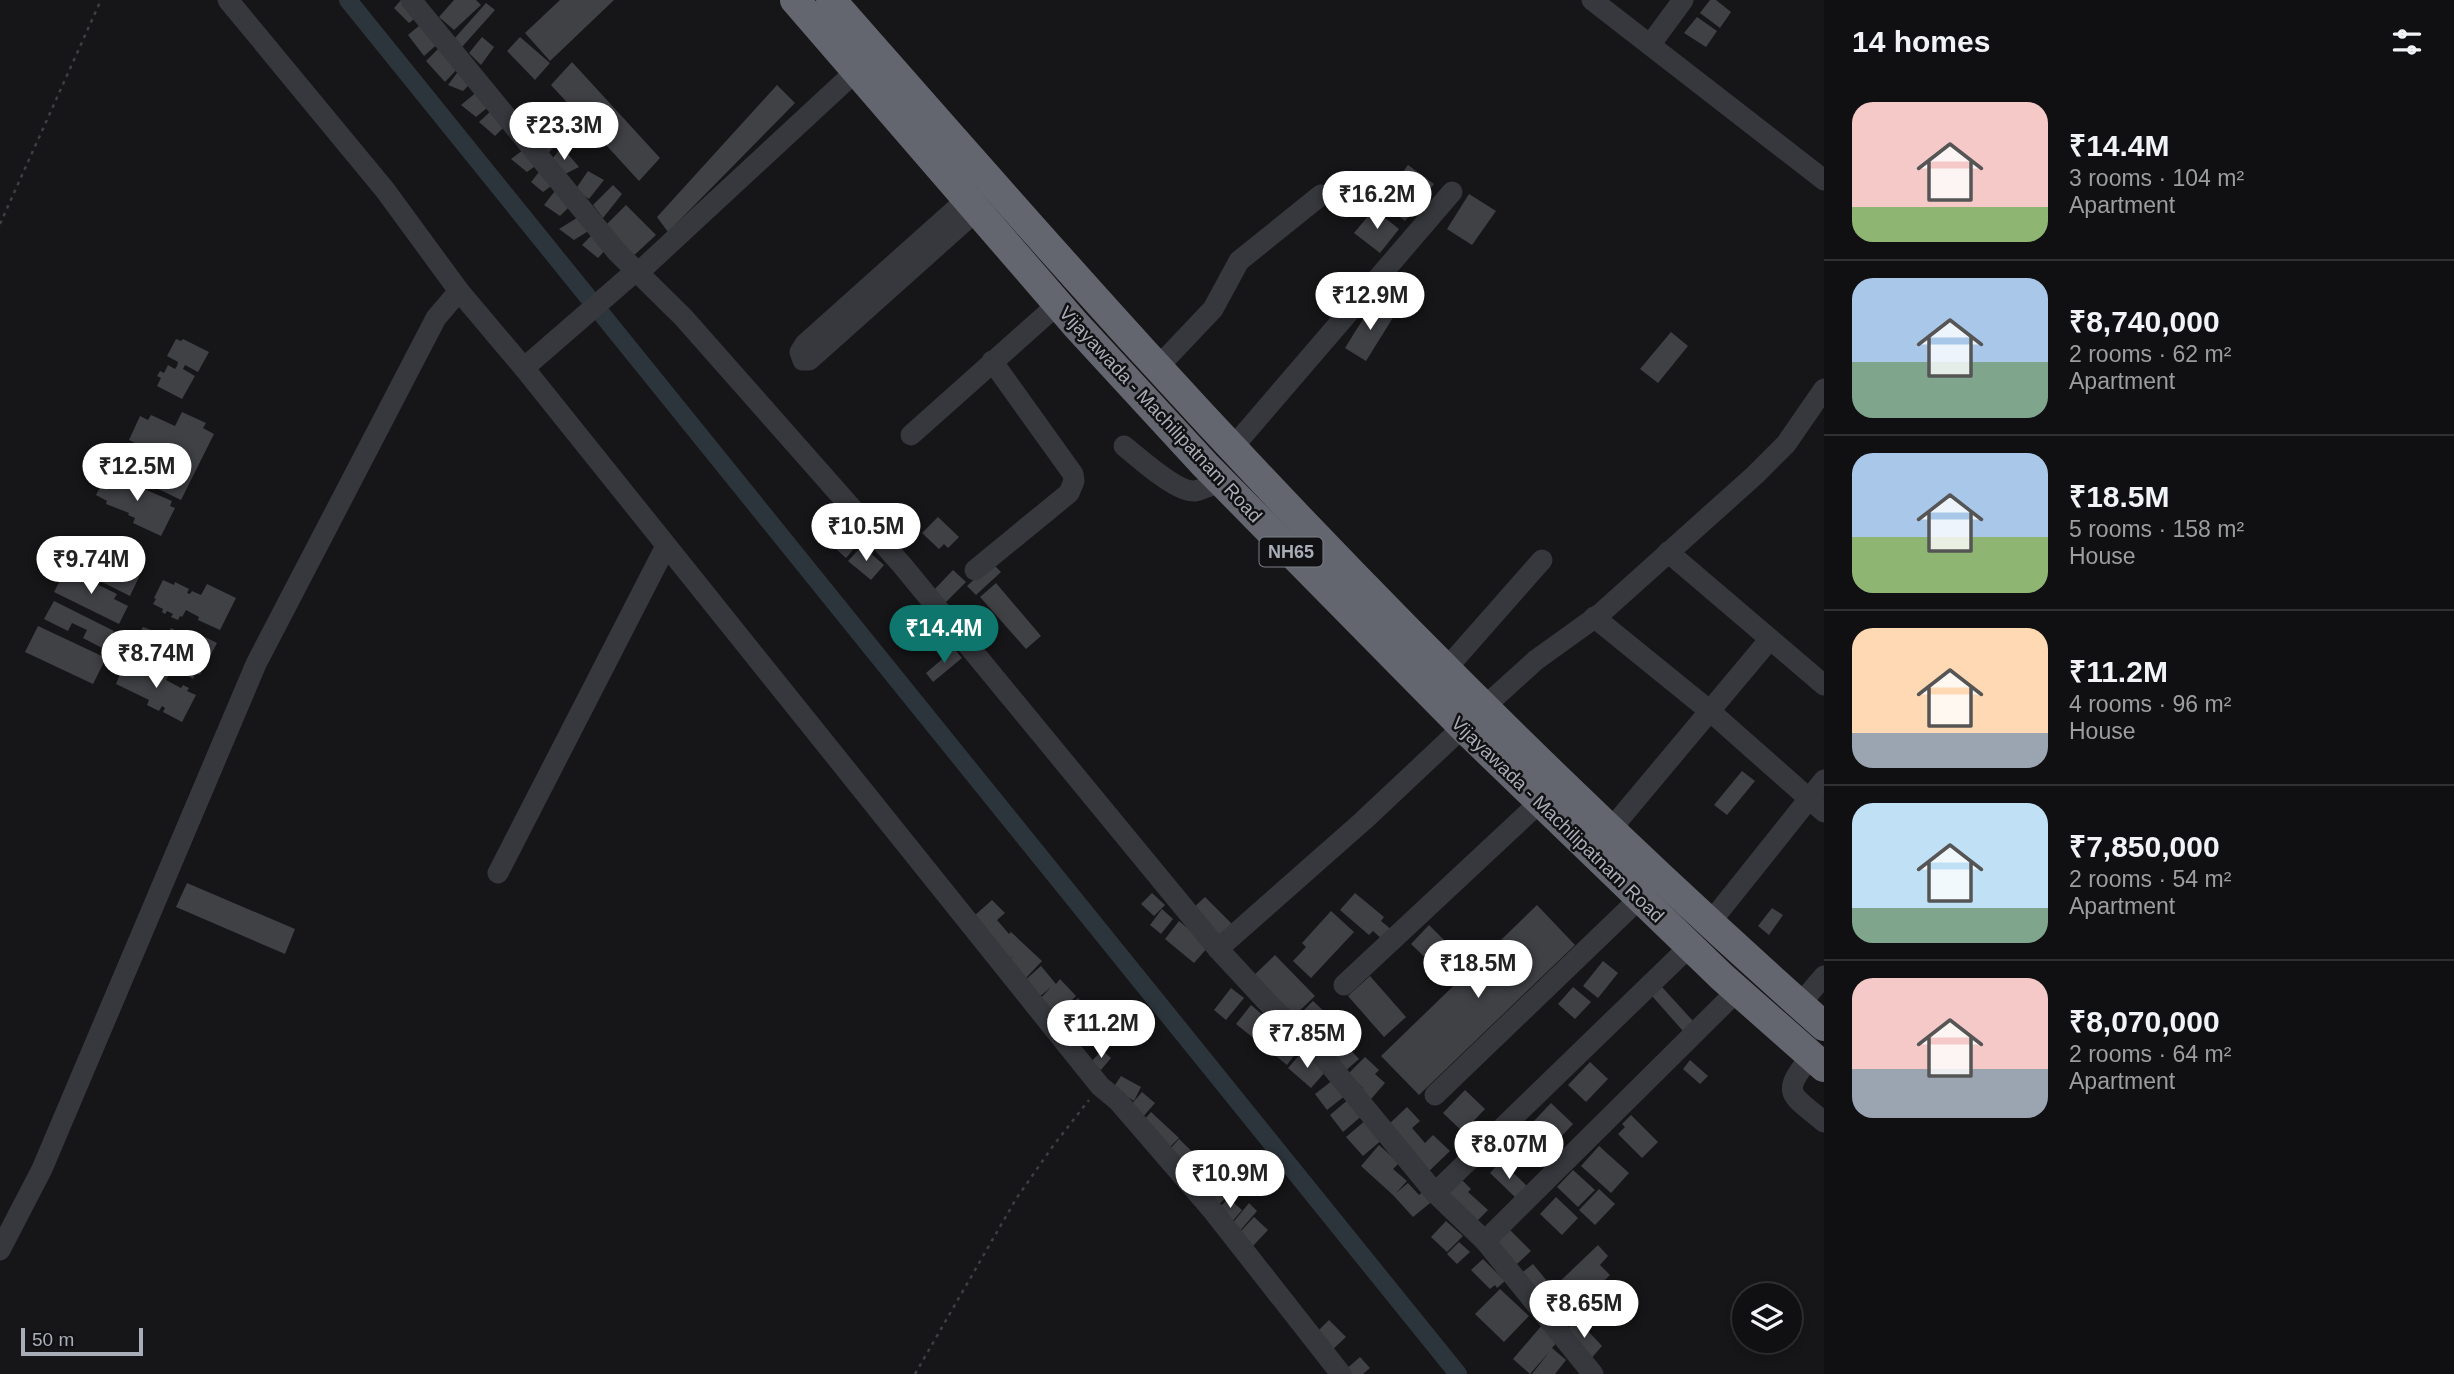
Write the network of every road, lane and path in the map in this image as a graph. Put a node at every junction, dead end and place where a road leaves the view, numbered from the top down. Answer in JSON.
{"nodes":[{"id":1,"x":101,"y":0,"type":"edge"},
{"id":2,"x":228,"y":0,"type":"edge"},
{"id":3,"x":411,"y":0,"type":"edge"},
{"id":4,"x":795,"y":0,"type":"edge"},
{"id":5,"x":1592,"y":0,"type":"edge"},
{"id":6,"x":1683,"y":0,"type":"edge"},
{"id":7,"x":842,"y":4,"type":"edge"},
{"id":8,"x":1650,"y":45,"type":"junction"},
{"id":9,"x":856,"y":71,"type":"junction"},
{"id":10,"x":1824,"y":180,"type":"edge"},
{"id":11,"x":1452,"y":192,"type":"dead end"},
{"id":12,"x":1321,"y":195,"type":"dead end"},
{"id":13,"x":971,"y":205,"type":"junction"},
{"id":14,"x":0,"y":224,"type":"edge"},
{"id":15,"x":634,"y":274,"type":"junction"},
{"id":16,"x":459,"y":291,"type":"junction"},
{"id":17,"x":1058,"y":304,"type":"junction"},
{"id":18,"x":532,"y":361,"type":"junction"},
{"id":19,"x":992,"y":361,"type":"junction"},
{"id":20,"x":1158,"y":367,"type":"junction"},
{"id":21,"x":1824,"y":390,"type":"edge"},
{"id":22,"x":911,"y":435,"type":"dead end"},
{"id":23,"x":1124,"y":446,"type":"dead end"},
{"id":24,"x":1233,"y":447,"type":"junction"},
{"id":25,"x":1222,"y":481,"type":"junction"},
{"id":26,"x":666,"y":546,"type":"junction"},
{"id":27,"x":1668,"y":552,"type":"junction"},
{"id":28,"x":1542,"y":560,"type":"dead end"},
{"id":29,"x":975,"y":570,"type":"dead end"},
{"id":30,"x":1594,"y":617,"type":"junction"},
{"id":31,"x":1770,"y":639,"type":"junction"},
{"id":32,"x":1446,"y":669,"type":"junction"},
{"id":33,"x":1824,"y":685,"type":"edge"},
{"id":34,"x":1710,"y":712,"type":"junction"},
{"id":35,"x":1473,"y":717,"type":"junction"},
{"id":36,"x":1824,"y":780,"type":"edge"},
{"id":37,"x":1541,"y":802,"type":"junction"},
{"id":38,"x":1817,"y":805,"type":"edge"},
{"id":39,"x":1611,"y":830,"type":"junction"},
{"id":40,"x":498,"y":873,"type":"dead end"},
{"id":41,"x":1640,"y":898,"type":"junction"},
{"id":42,"x":1709,"y":924,"type":"junction"},
{"id":43,"x":1690,"y":946,"type":"junction"},
{"id":44,"x":1219,"y":950,"type":"junction"},
{"id":45,"x":1824,"y":976,"type":"edge"},
{"id":46,"x":1344,"y":985,"type":"dead end"},
{"id":47,"x":1737,"y":991,"type":"junction"},
{"id":48,"x":1800,"y":1004,"type":"junction"},
{"id":49,"x":1824,"y":1026,"type":"edge"},
{"id":50,"x":1818,"y":1061,"type":"edge"},
{"id":51,"x":1100,"y":1086,"type":"junction"},
{"id":52,"x":1435,"y":1095,"type":"dead end"},
{"id":53,"x":1824,"y":1122,"type":"edge"},
{"id":54,"x":1435,"y":1193,"type":"junction"},
{"id":55,"x":1485,"y":1241,"type":"junction"},
{"id":56,"x":0,"y":1250,"type":"edge"},
{"id":57,"x":915,"y":1374,"type":"edge"},
{"id":58,"x":1341,"y":1374,"type":"edge"},
{"id":59,"x":1593,"y":1374,"type":"edge"}],
"edges":[{"from":1,"to":14,"type":"path"},
{"from":2,"to":16,"type":"street"},
{"from":3,"to":15,"type":"street"},
{"from":4,"to":9,"type":"highway","name":"Vijayawada - Machilipatnam Road","number":"NH65"},
{"from":5,"to":8,"type":"street"},
{"from":6,"to":8,"type":"street"},
{"from":7,"to":20,"type":"highway","name":"Vijayawada - Machilipatnam Road","number":"NH65"},
{"from":8,"to":10,"type":"street"},
{"from":9,"to":13,"type":"highway","name":"Vijayawada - Machilipatnam Road","number":"NH65"},
{"from":9,"to":15,"type":"street"},
{"from":11,"to":24,"type":"street"},
{"from":12,"to":20,"type":"street"},
{"from":13,"to":13,"type":"street"},
{"from":13,"to":17,"type":"highway","name":"Vijayawada - Machilipatnam Road","number":"NH65"},
{"from":15,"to":18,"type":"street"},
{"from":15,"to":44,"type":"street"},
{"from":16,"to":18,"type":"street"},
{"from":16,"to":56,"type":"street"},
{"from":17,"to":19,"type":"street"},
{"from":17,"to":25,"type":"highway","name":"Vijayawada - Machilipatnam Road","number":"NH65"},
{"from":18,"to":26,"type":"street"},
{"from":19,"to":22,"type":"street"},
{"from":19,"to":29,"type":"street"},
{"from":20,"to":24,"type":"highway","name":"Vijayawada - Machilipatnam Road","number":"NH65"},
{"from":21,"to":27,"type":"street"},
{"from":23,"to":25,"type":"street"},
{"from":24,"to":32,"type":"highway","name":"Vijayawada - Machilipatnam Road","number":"NH65"},
{"from":25,"to":35,"type":"highway","name":"Vijayawada - Machilipatnam Road","number":"NH65"},
{"from":26,"to":40,"type":"street"},
{"from":26,"to":51,"type":"street"},
{"from":27,"to":30,"type":"street"},
{"from":27,"to":31,"type":"street"},
{"from":28,"to":32,"type":"street"},
{"from":30,"to":34,"type":"street"},
{"from":30,"to":35,"type":"street"},
{"from":31,"to":33,"type":"street"},
{"from":31,"to":34,"type":"street"},
{"from":32,"to":35,"type":"highway","name":"Vijayawada - Machilipatnam Road","number":"NH65"},
{"from":34,"to":38,"type":"street"},
{"from":34,"to":39,"type":"street"},
{"from":35,"to":37,"type":"highway","name":"Vijayawada - Machilipatnam Road","number":"NH65"},
{"from":35,"to":39,"type":"highway","name":"Vijayawada - Machilipatnam Road","number":"NH65"},
{"from":35,"to":44,"type":"street"},
{"from":36,"to":38,"type":"street"},
{"from":37,"to":41,"type":"highway","name":"Vijayawada - Machilipatnam Road","number":"NH65"},
{"from":37,"to":46,"type":"street"},
{"from":38,"to":42,"type":"street"},
{"from":39,"to":42,"type":"highway","name":"Vijayawada - Machilipatnam Road","number":"NH65"},
{"from":41,"to":43,"type":"highway","name":"Vijayawada - Machilipatnam Road","number":"NH65"},
{"from":41,"to":52,"type":"street"},
{"from":42,"to":48,"type":"highway","name":"Vijayawada - Machilipatnam Road","number":"NH65"},
{"from":43,"to":47,"type":"highway","name":"Vijayawada - Machilipatnam Road","number":"NH65"},
{"from":43,"to":54,"type":"street"},
{"from":44,"to":54,"type":"street"},
{"from":45,"to":48,"type":"street"},
{"from":47,"to":50,"type":"highway","name":"Vijayawada - Machilipatnam Road","number":"NH65"},
{"from":47,"to":55,"type":"street"},
{"from":48,"to":49,"type":"highway","name":"Vijayawada - Machilipatnam Road","number":"NH65"},
{"from":50,"to":53,"type":"street"},
{"from":51,"to":57,"type":"path"},
{"from":51,"to":58,"type":"street"},
{"from":54,"to":55,"type":"street"},
{"from":55,"to":59,"type":"street"}]}
